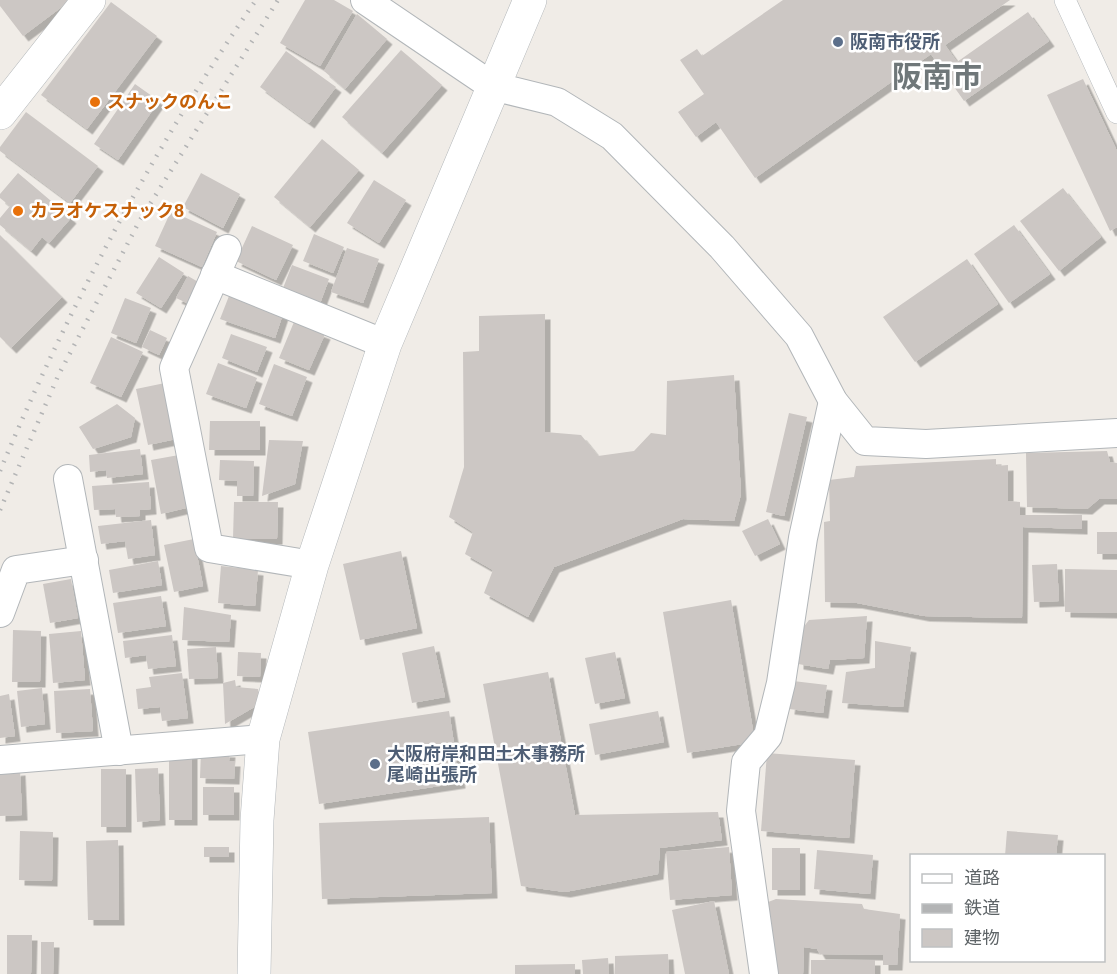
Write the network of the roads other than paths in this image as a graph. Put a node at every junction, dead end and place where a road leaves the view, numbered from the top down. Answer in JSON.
{"nodes":[{"id":1,"x":89,"y":0,"type":"edge"},
{"id":2,"x":365,"y":0,"type":"edge"},
{"id":3,"x":530,"y":0,"type":"edge"},
{"id":4,"x":1065,"y":0,"type":"edge"},
{"id":5,"x":492,"y":86,"type":"junction"},
{"id":6,"x":0,"y":113,"type":"edge"},
{"id":7,"x":1117,"y":113,"type":"edge"},
{"id":8,"x":227,"y":249,"type":"dead end"},
{"id":9,"x":215,"y":275,"type":"junction"},
{"id":10,"x":385,"y":344,"type":"junction"},
{"id":11,"x":833,"y":401,"type":"junction"},
{"id":12,"x":1117,"y":433,"type":"edge"},
{"id":13,"x":68,"y":479,"type":"dead end"},
{"id":14,"x":84,"y":560,"type":"junction"},
{"id":15,"x":312,"y":565,"type":"junction"},
{"id":16,"x":0,"y":612,"type":"edge"},
{"id":17,"x":263,"y":739,"type":"junction"},
{"id":18,"x":118,"y":750,"type":"junction"},
{"id":19,"x":0,"y":760,"type":"edge"},
{"id":20,"x":254,"y":974,"type":"edge"},
{"id":21,"x":764,"y":974,"type":"edge"}],
"edges":[{"from":1,"to":6,"type":"street"},
{"from":2,"to":5,"type":"street"},
{"from":3,"to":5,"type":"street"},
{"from":4,"to":7,"type":"street"},
{"from":5,"to":10,"type":"street"},
{"from":5,"to":11,"type":"street"},
{"from":8,"to":9,"type":"street"},
{"from":9,"to":10,"type":"street"},
{"from":9,"to":15,"type":"street"},
{"from":10,"to":15,"type":"street"},
{"from":11,"to":12,"type":"street"},
{"from":11,"to":21,"type":"street"},
{"from":13,"to":14,"type":"street"},
{"from":14,"to":16,"type":"street"},
{"from":14,"to":18,"type":"street"},
{"from":15,"to":17,"type":"street"},
{"from":17,"to":18,"type":"street"},
{"from":17,"to":20,"type":"street"},
{"from":18,"to":19,"type":"street"}]}
